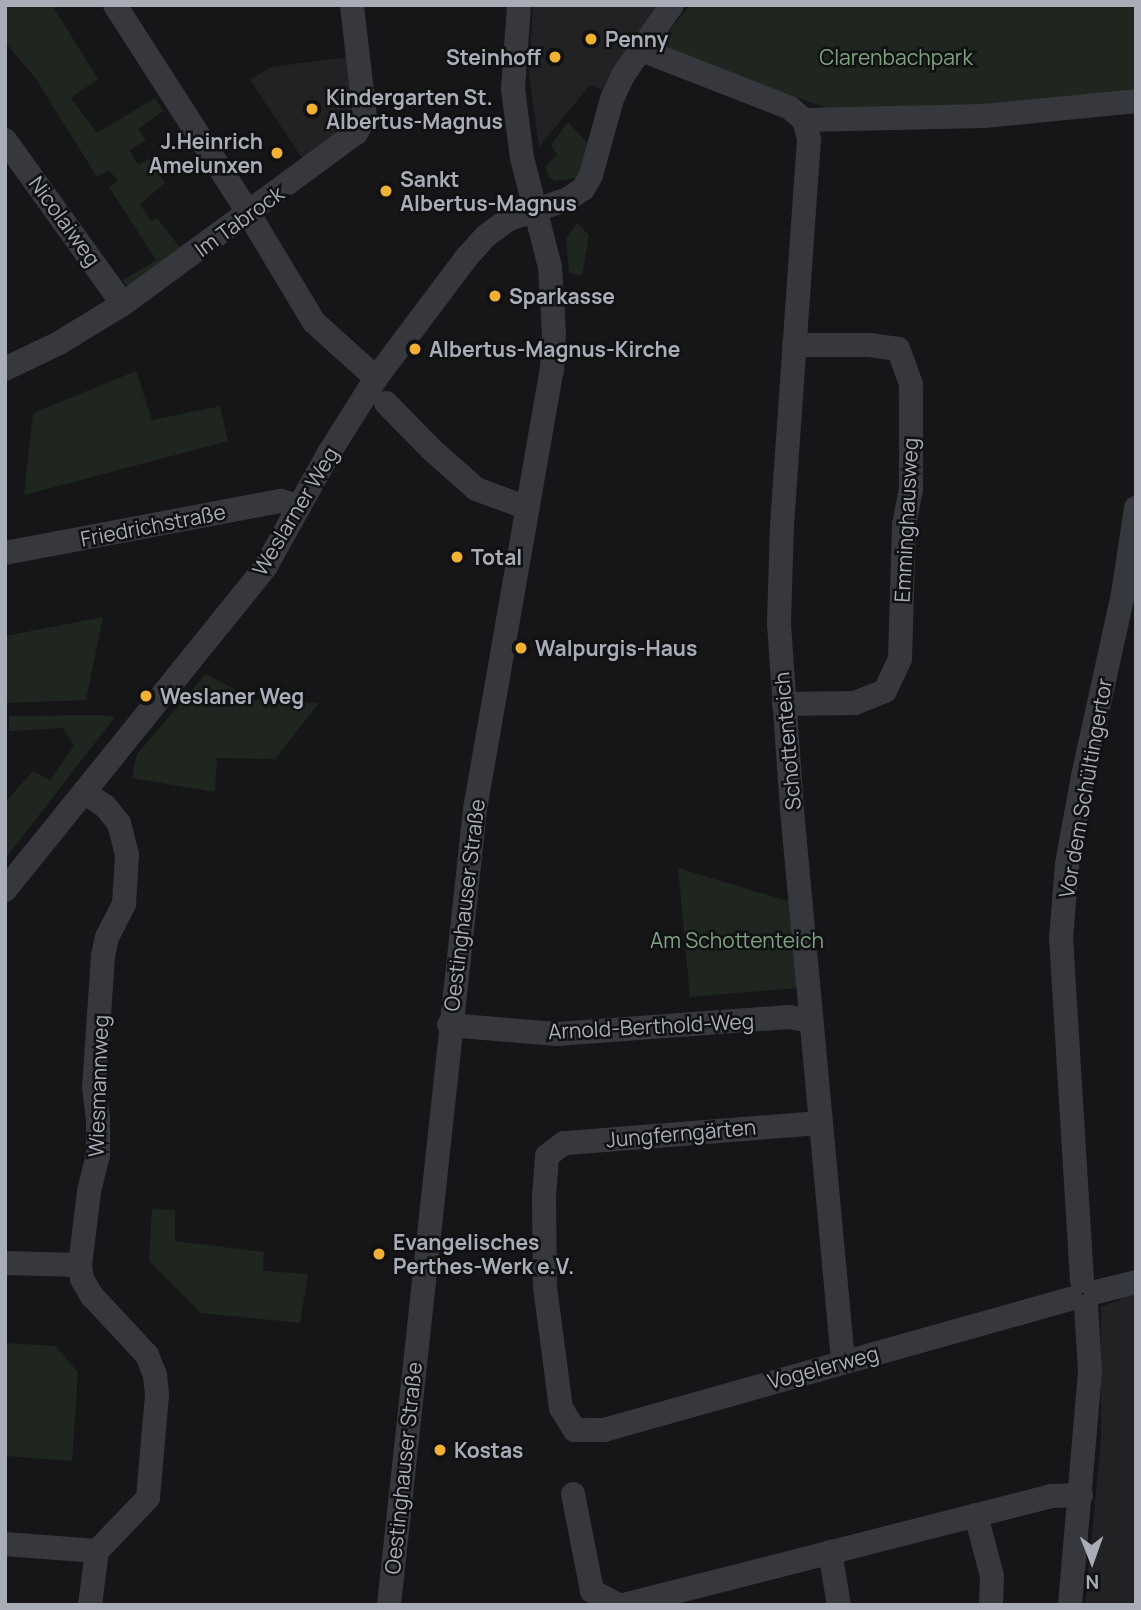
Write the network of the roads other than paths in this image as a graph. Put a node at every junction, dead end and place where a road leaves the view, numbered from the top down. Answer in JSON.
{"nodes":[{"id":1,"x":115,"y":5,"type":"edge"},
{"id":2,"x":352,"y":5,"type":"edge"},
{"id":3,"x":519,"y":5,"type":"edge"},
{"id":4,"x":672,"y":5,"type":"edge"},
{"id":5,"x":639,"y":49,"type":"junction"},
{"id":6,"x":1136,"y":101,"type":"edge"},
{"id":7,"x":804,"y":120,"type":"junction"},
{"id":8,"x":5,"y":140,"type":"edge"},
{"id":9,"x":536,"y":210,"type":"junction"},
{"id":10,"x":249,"y":214,"type":"junction"},
{"id":11,"x":123,"y":304,"type":"junction"},
{"id":12,"x":794,"y":345,"type":"junction"},
{"id":13,"x":5,"y":369,"type":"edge"},
{"id":14,"x":376,"y":378,"type":"junction"},
{"id":15,"x":386,"y":403,"type":"dead end"},
{"id":16,"x":299,"y":507,"type":"junction"},
{"id":17,"x":528,"y":508,"type":"junction"},
{"id":18,"x":1136,"y":508,"type":"edge"},
{"id":19,"x":5,"y":553,"type":"edge"},
{"id":20,"x":1129,"y":596,"type":"edge"},
{"id":21,"x":783,"y":704,"type":"junction"},
{"id":22,"x":84,"y":792,"type":"junction"},
{"id":23,"x":5,"y":890,"type":"edge"},
{"id":24,"x":811,"y":1021,"type":"junction"},
{"id":25,"x":449,"y":1025,"type":"junction"},
{"id":26,"x":820,"y":1122,"type":"junction"},
{"id":27,"x":5,"y":1263,"type":"edge"},
{"id":28,"x":80,"y":1265,"type":"junction"},
{"id":29,"x":1136,"y":1282,"type":"edge"},
{"id":30,"x":1084,"y":1294,"type":"junction"},
{"id":31,"x":843,"y":1361,"type":"junction"},
{"id":32,"x":575,"y":1430,"type":"joint"},
{"id":33,"x":573,"y":1494,"type":"dead end"},
{"id":34,"x":1081,"y":1495,"type":"junction"},
{"id":35,"x":976,"y":1515,"type":"junction"},
{"id":36,"x":5,"y":1544,"type":"edge"},
{"id":37,"x":97,"y":1551,"type":"junction"},
{"id":38,"x":830,"y":1552,"type":"junction"},
{"id":39,"x":670,"y":1600,"type":"edge"},
{"id":40,"x":90,"y":1605,"type":"edge"},
{"id":41,"x":388,"y":1605,"type":"edge"},
{"id":42,"x":618,"y":1605,"type":"edge"},
{"id":43,"x":624,"y":1605,"type":"edge"},
{"id":44,"x":839,"y":1605,"type":"edge"},
{"id":45,"x":991,"y":1605,"type":"edge"},
{"id":46,"x":1070,"y":1605,"type":"edge"}],
"edges":[{"from":1,"to":10,"type":"street"},
{"from":2,"to":10,"type":"street","name":"Im Tabrock"},
{"from":3,"to":9,"type":"street","name":"Oestinghauser Straße"},
{"from":4,"to":5,"type":"street","name":"Weslarner Weg"},
{"from":5,"to":7,"type":"street"},
{"from":5,"to":9,"type":"street","name":"Weslarner Weg"},
{"from":6,"to":7,"type":"street"},
{"from":7,"to":12,"type":"street","name":"Schottenteich"},
{"from":8,"to":11,"type":"street","name":"Nicolaiweg"},
{"from":9,"to":14,"type":"street","name":"Weslarner Weg"},
{"from":9,"to":17,"type":"street","name":"Oestinghauser Straße"},
{"from":10,"to":11,"type":"street","name":"Im Tabrock"},
{"from":10,"to":14,"type":"street"},
{"from":11,"to":13,"type":"street","name":"Im Tabrock"},
{"from":12,"to":21,"type":"street","name":"Schottenteich"},
{"from":12,"to":21,"type":"street","name":"Emminghausweg"},
{"from":14,"to":16,"type":"street","name":"Weslarner Weg"},
{"from":15,"to":17,"type":"street"},
{"from":16,"to":19,"type":"street","name":"Friedrichstraße"},
{"from":16,"to":22,"type":"street","name":"Weslarner Weg"},
{"from":17,"to":25,"type":"street","name":"Oestinghauser Straße"},
{"from":18,"to":20,"type":"street","name":"Vor dem Schültingertor"},
{"from":20,"to":30,"type":"street","name":"Vor dem Schültingertor"},
{"from":21,"to":24,"type":"street","name":"Schottenteich"},
{"from":22,"to":23,"type":"street","name":"Weslarner Weg"},
{"from":22,"to":28,"type":"street","name":"Wiesmannweg"},
{"from":24,"to":25,"type":"street","name":"Arnold-Berthold-Weg"},
{"from":24,"to":26,"type":"street","name":"Schottenteich"},
{"from":25,"to":41,"type":"street","name":"Oestinghauser Straße"},
{"from":26,"to":31,"type":"street","name":"Schottenteich"},
{"from":26,"to":32,"type":"street","name":"Jungferngärten"},
{"from":27,"to":28,"type":"street"},
{"from":28,"to":37,"type":"street","name":"Wiesmannweg"},
{"from":29,"to":30,"type":"street","name":"Vogelerweg"},
{"from":30,"to":31,"type":"street","name":"Vogelerweg"},
{"from":30,"to":34,"type":"street","name":"Vor dem Schültingertor"},
{"from":31,"to":32,"type":"street","name":"Vogelerweg"},
{"from":33,"to":42,"type":"street"},
{"from":34,"to":35,"type":"street"},
{"from":34,"to":46,"type":"street","name":"Vor dem Schültingertor"},
{"from":35,"to":38,"type":"street"},
{"from":35,"to":45,"type":"street"},
{"from":36,"to":37,"type":"street"},
{"from":37,"to":40,"type":"street"},
{"from":38,"to":39,"type":"street"},
{"from":38,"to":44,"type":"street"},
{"from":39,"to":43,"type":"street"}]}
